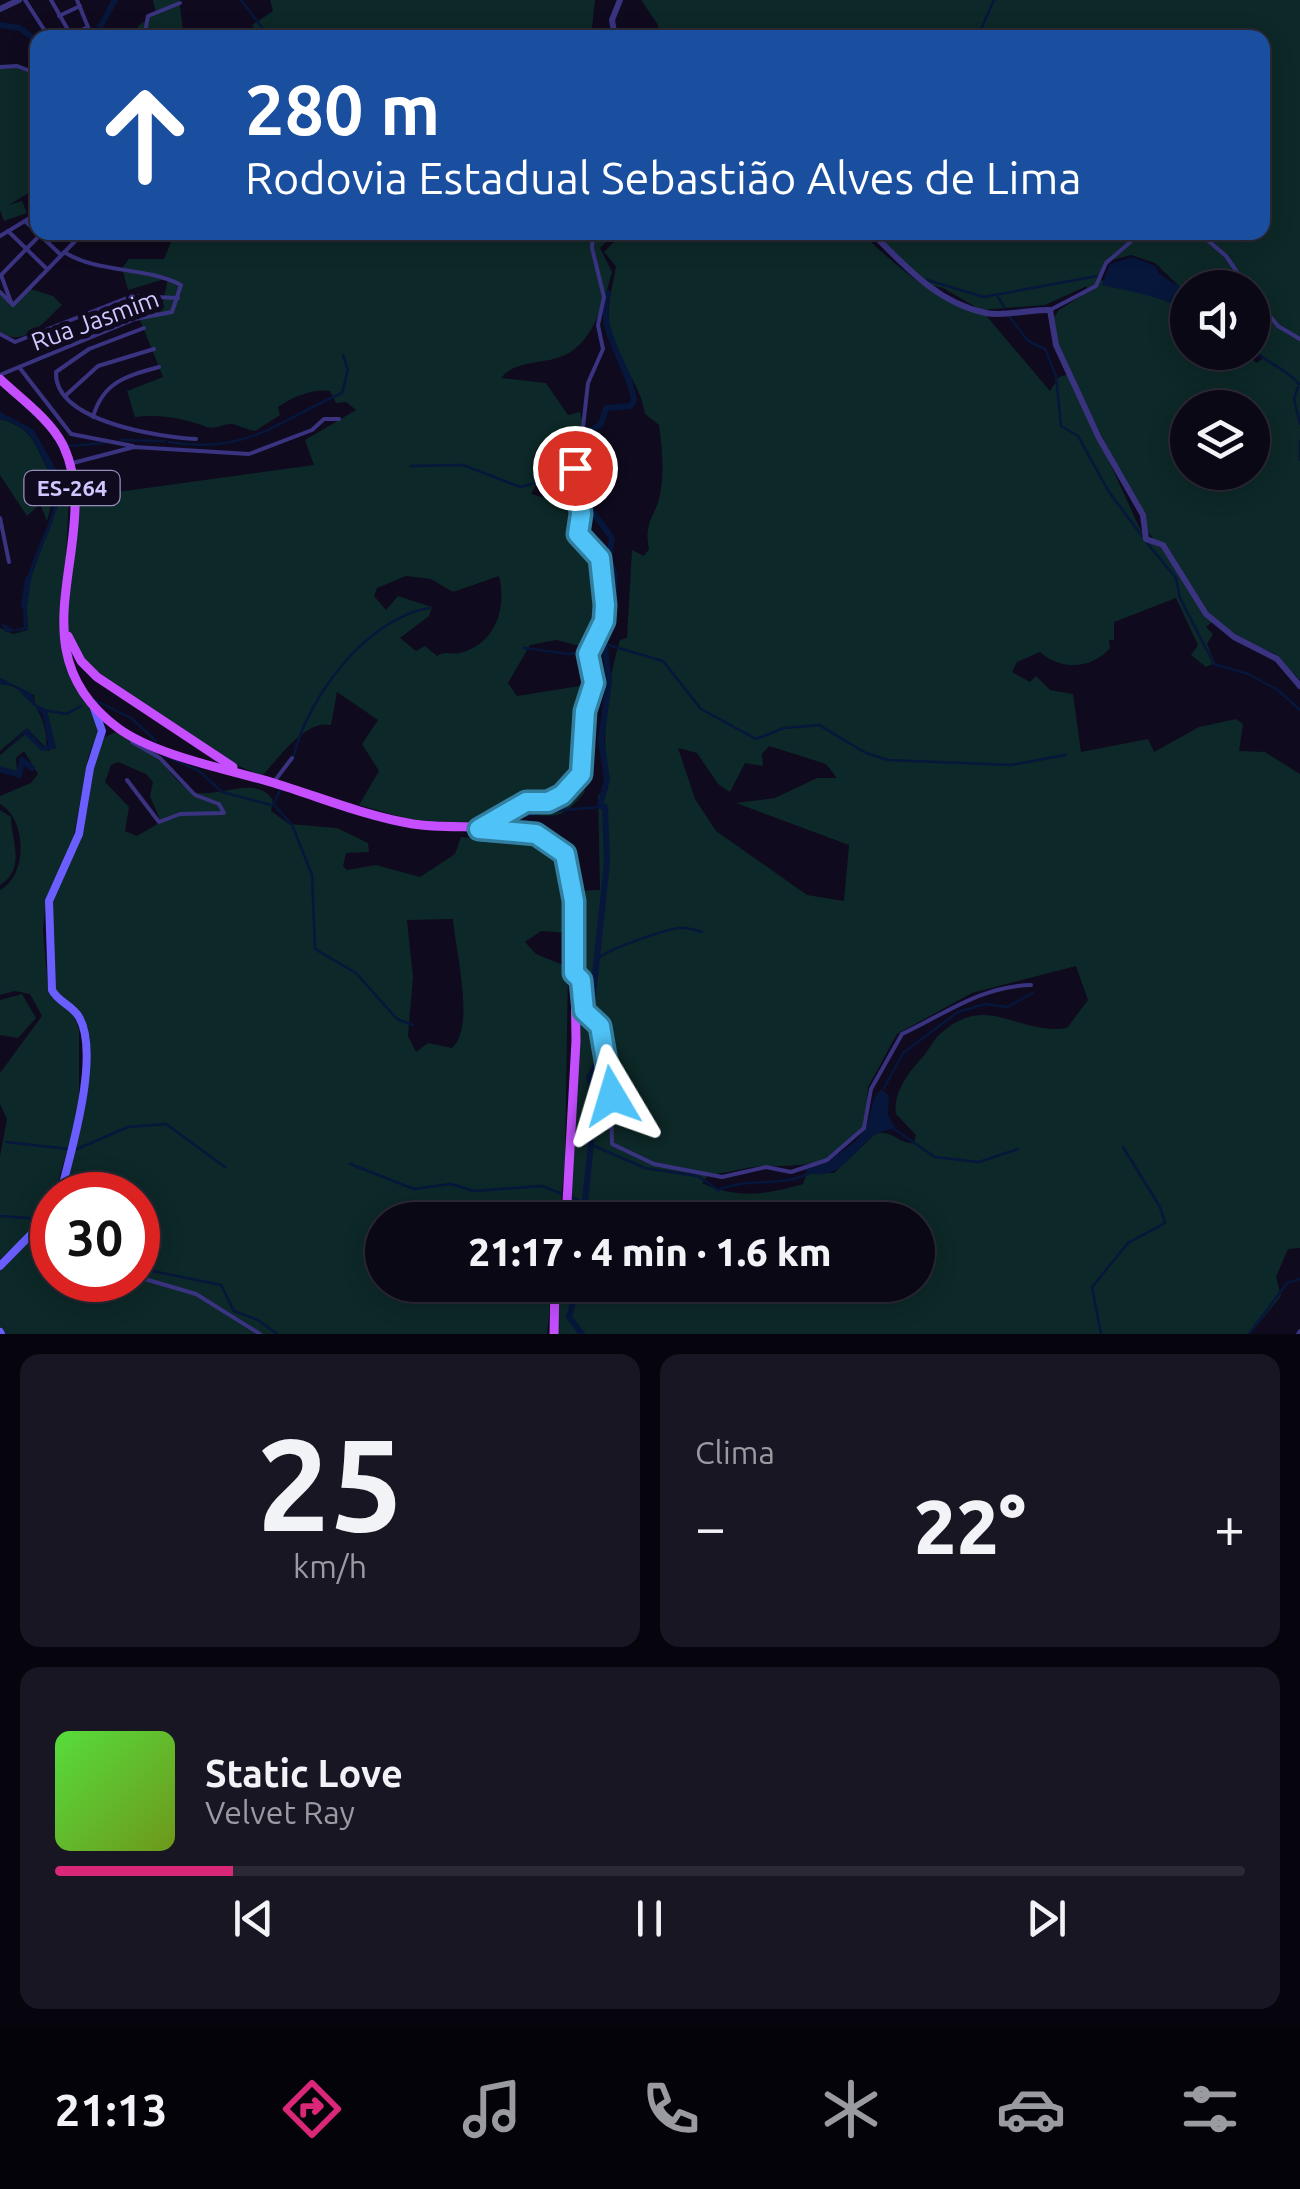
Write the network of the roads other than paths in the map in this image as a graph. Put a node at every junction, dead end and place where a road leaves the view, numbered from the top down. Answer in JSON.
{"nodes":[{"id":1,"x":22,"y":0,"type":"edge"},
{"id":2,"x":51,"y":0,"type":"edge"},
{"id":3,"x":620,"y":0,"type":"edge"},
{"id":4,"x":78,"y":3,"type":"edge"},
{"id":5,"x":180,"y":4,"type":"dead end"},
{"id":6,"x":0,"y":9,"type":"edge"},
{"id":7,"x":59,"y":16,"type":"junction"},
{"id":8,"x":44,"y":30,"type":"edge"},
{"id":9,"x":70,"y":30,"type":"edge"},
{"id":10,"x":82,"y":30,"type":"edge"},
{"id":11,"x":145,"y":30,"type":"edge"},
{"id":12,"x":614,"y":30,"type":"edge"},
{"id":13,"x":0,"y":68,"type":"edge"},
{"id":14,"x":30,"y":70,"type":"edge"},
{"id":15,"x":30,"y":218,"type":"edge"},
{"id":16,"x":26,"y":221,"type":"junction"},
{"id":17,"x":30,"y":225,"type":"edge"},
{"id":18,"x":8,"y":231,"type":"junction"},
{"id":19,"x":0,"y":236,"type":"edge"},
{"id":20,"x":36,"y":240,"type":"edge"},
{"id":21,"x":45,"y":240,"type":"edge"},
{"id":22,"x":593,"y":240,"type":"edge"},
{"id":23,"x":879,"y":240,"type":"edge"},
{"id":24,"x":1133,"y":240,"type":"edge"},
{"id":25,"x":1207,"y":240,"type":"edge"},
{"id":26,"x":75,"y":241,"type":"edge"},
{"id":27,"x":26,"y":249,"type":"junction"},
{"id":28,"x":62,"y":254,"type":"junction"},
{"id":29,"x":47,"y":269,"type":"junction"},
{"id":30,"x":1236,"y":270,"type":"edge"},
{"id":31,"x":0,"y":292,"type":"edge"},
{"id":32,"x":180,"y":298,"type":"junction"},
{"id":33,"x":12,"y":303,"type":"junction"},
{"id":34,"x":1050,"y":310,"type":"junction"},
{"id":35,"x":1270,"y":316,"type":"edge"},
{"id":36,"x":144,"y":328,"type":"dead end"},
{"id":37,"x":0,"y":335,"type":"edge"},
{"id":38,"x":1300,"y":339,"type":"edge"},
{"id":39,"x":154,"y":349,"type":"dead end"},
{"id":40,"x":19,"y":366,"type":"junction"},
{"id":41,"x":159,"y":367,"type":"dead end"},
{"id":42,"x":0,"y":377,"type":"edge"},
{"id":43,"x":65,"y":396,"type":"junction"},
{"id":44,"x":93,"y":417,"type":"junction"},
{"id":45,"x":339,"y":419,"type":"dead end"},
{"id":46,"x":163,"y":436,"type":"junction"},
{"id":47,"x":196,"y":440,"type":"dead end"},
{"id":48,"x":134,"y":446,"type":"junction"},
{"id":49,"x":167,"y":449,"type":"junction"},
{"id":50,"x":70,"y":464,"type":"junction"},
{"id":51,"x":0,"y":518,"type":"edge"},
{"id":52,"x":9,"y":562,"type":"dead end"},
{"id":53,"x":63,"y":624,"type":"junction"},
{"id":54,"x":97,"y":677,"type":"junction"},
{"id":55,"x":1300,"y":686,"type":"edge"},
{"id":56,"x":78,"y":688,"type":"junction"},
{"id":57,"x":94,"y":707,"type":"junction"},
{"id":58,"x":174,"y":728,"type":"junction"},
{"id":59,"x":129,"y":735,"type":"junction"},
{"id":60,"x":173,"y":751,"type":"junction"},
{"id":61,"x":292,"y":758,"type":"dead end"},
{"id":62,"x":90,"y":768,"type":"junction"},
{"id":63,"x":260,"y":779,"type":"junction"},
{"id":64,"x":127,"y":780,"type":"dead end"},
{"id":65,"x":273,"y":783,"type":"junction"},
{"id":66,"x":479,"y":829,"type":"junction"},
{"id":67,"x":574,"y":973,"type":"junction"},
{"id":68,"x":1031,"y":985,"type":"dead end"},
{"id":69,"x":67,"y":1172,"type":"edge"},
{"id":70,"x":567,"y":1202,"type":"edge"},
{"id":71,"x":30,"y":1239,"type":"edge"},
{"id":72,"x":0,"y":1266,"type":"edge"},
{"id":73,"x":160,"y":1283,"type":"edge"},
{"id":74,"x":555,"y":1302,"type":"edge"},
{"id":75,"x":260,"y":1334,"type":"edge"},
{"id":76,"x":554,"y":1334,"type":"edge"}],
"edges":[{"from":1,"to":6,"type":"street"},
{"from":1,"to":8,"type":"street"},
{"from":2,"to":7,"type":"street"},
{"from":3,"to":12,"type":"street"},
{"from":4,"to":7,"type":"street"},
{"from":4,"to":10,"type":"street"},
{"from":5,"to":11,"type":"street"},
{"from":7,"to":9,"type":"street"},
{"from":13,"to":14,"type":"street"},
{"from":15,"to":16,"type":"street"},
{"from":16,"to":17,"type":"street"},
{"from":16,"to":18,"type":"street"},
{"from":18,"to":19,"type":"street"},
{"from":18,"to":27,"type":"street"},
{"from":20,"to":27,"type":"street"},
{"from":21,"to":28,"type":"street"},
{"from":22,"to":66,"type":"street"},
{"from":23,"to":34,"type":"street"},
{"from":24,"to":34,"type":"street"},
{"from":25,"to":30,"type":"street"},
{"from":26,"to":28,"type":"street"},
{"from":27,"to":29,"type":"street"},
{"from":27,"to":33,"type":"street"},
{"from":28,"to":29,"type":"street"},
{"from":28,"to":32,"type":"street","name":"Rua Jasmim"},
{"from":29,"to":33,"type":"street"},
{"from":31,"to":33,"type":"street"},
{"from":32,"to":37,"type":"street"},
{"from":32,"to":40,"type":"street","name":"Rua Jasmim"},
{"from":34,"to":55,"type":"street"},
{"from":35,"to":38,"type":"street"},
{"from":36,"to":43,"type":"street"},
{"from":39,"to":43,"type":"street"},
{"from":40,"to":42,"type":"street","name":"Rua Jasmim"},
{"from":40,"to":48,"type":"street"},
{"from":41,"to":44,"type":"street"},
{"from":42,"to":50,"type":"main road","number":"ES-264"},
{"from":43,"to":44,"type":"street"},
{"from":44,"to":46,"type":"street"},
{"from":45,"to":49,"type":"street"},
{"from":46,"to":47,"type":"street"},
{"from":46,"to":49,"type":"street"},
{"from":48,"to":49,"type":"street"},
{"from":48,"to":50,"type":"street"},
{"from":50,"to":53,"type":"main road","number":"ES-264"},
{"from":51,"to":52,"type":"street"},
{"from":53,"to":54,"type":"main road"},
{"from":53,"to":56,"type":"main road","number":"ES-264"},
{"from":54,"to":56,"type":"main road"},
{"from":54,"to":58,"type":"main road"},
{"from":56,"to":57,"type":"main road","number":"ES-264"},
{"from":57,"to":59,"type":"main road","number":"ES-264"},
{"from":57,"to":62,"type":"main road"},
{"from":58,"to":60,"type":"main road"},
{"from":58,"to":63,"type":"main road"},
{"from":59,"to":60,"type":"main road","number":"ES-264"},
{"from":59,"to":62,"type":"main road"},
{"from":59,"to":64,"type":"street"},
{"from":60,"to":63,"type":"main road"},
{"from":61,"to":65,"type":"street"},
{"from":62,"to":69,"type":"main road"},
{"from":63,"to":65,"type":"main road"},
{"from":65,"to":66,"type":"main road"},
{"from":66,"to":67,"type":"main road"},
{"from":67,"to":68,"type":"street"},
{"from":67,"to":70,"type":"main road"},
{"from":71,"to":72,"type":"main road"},
{"from":73,"to":75,"type":"street"},
{"from":74,"to":76,"type":"main road"}]}
